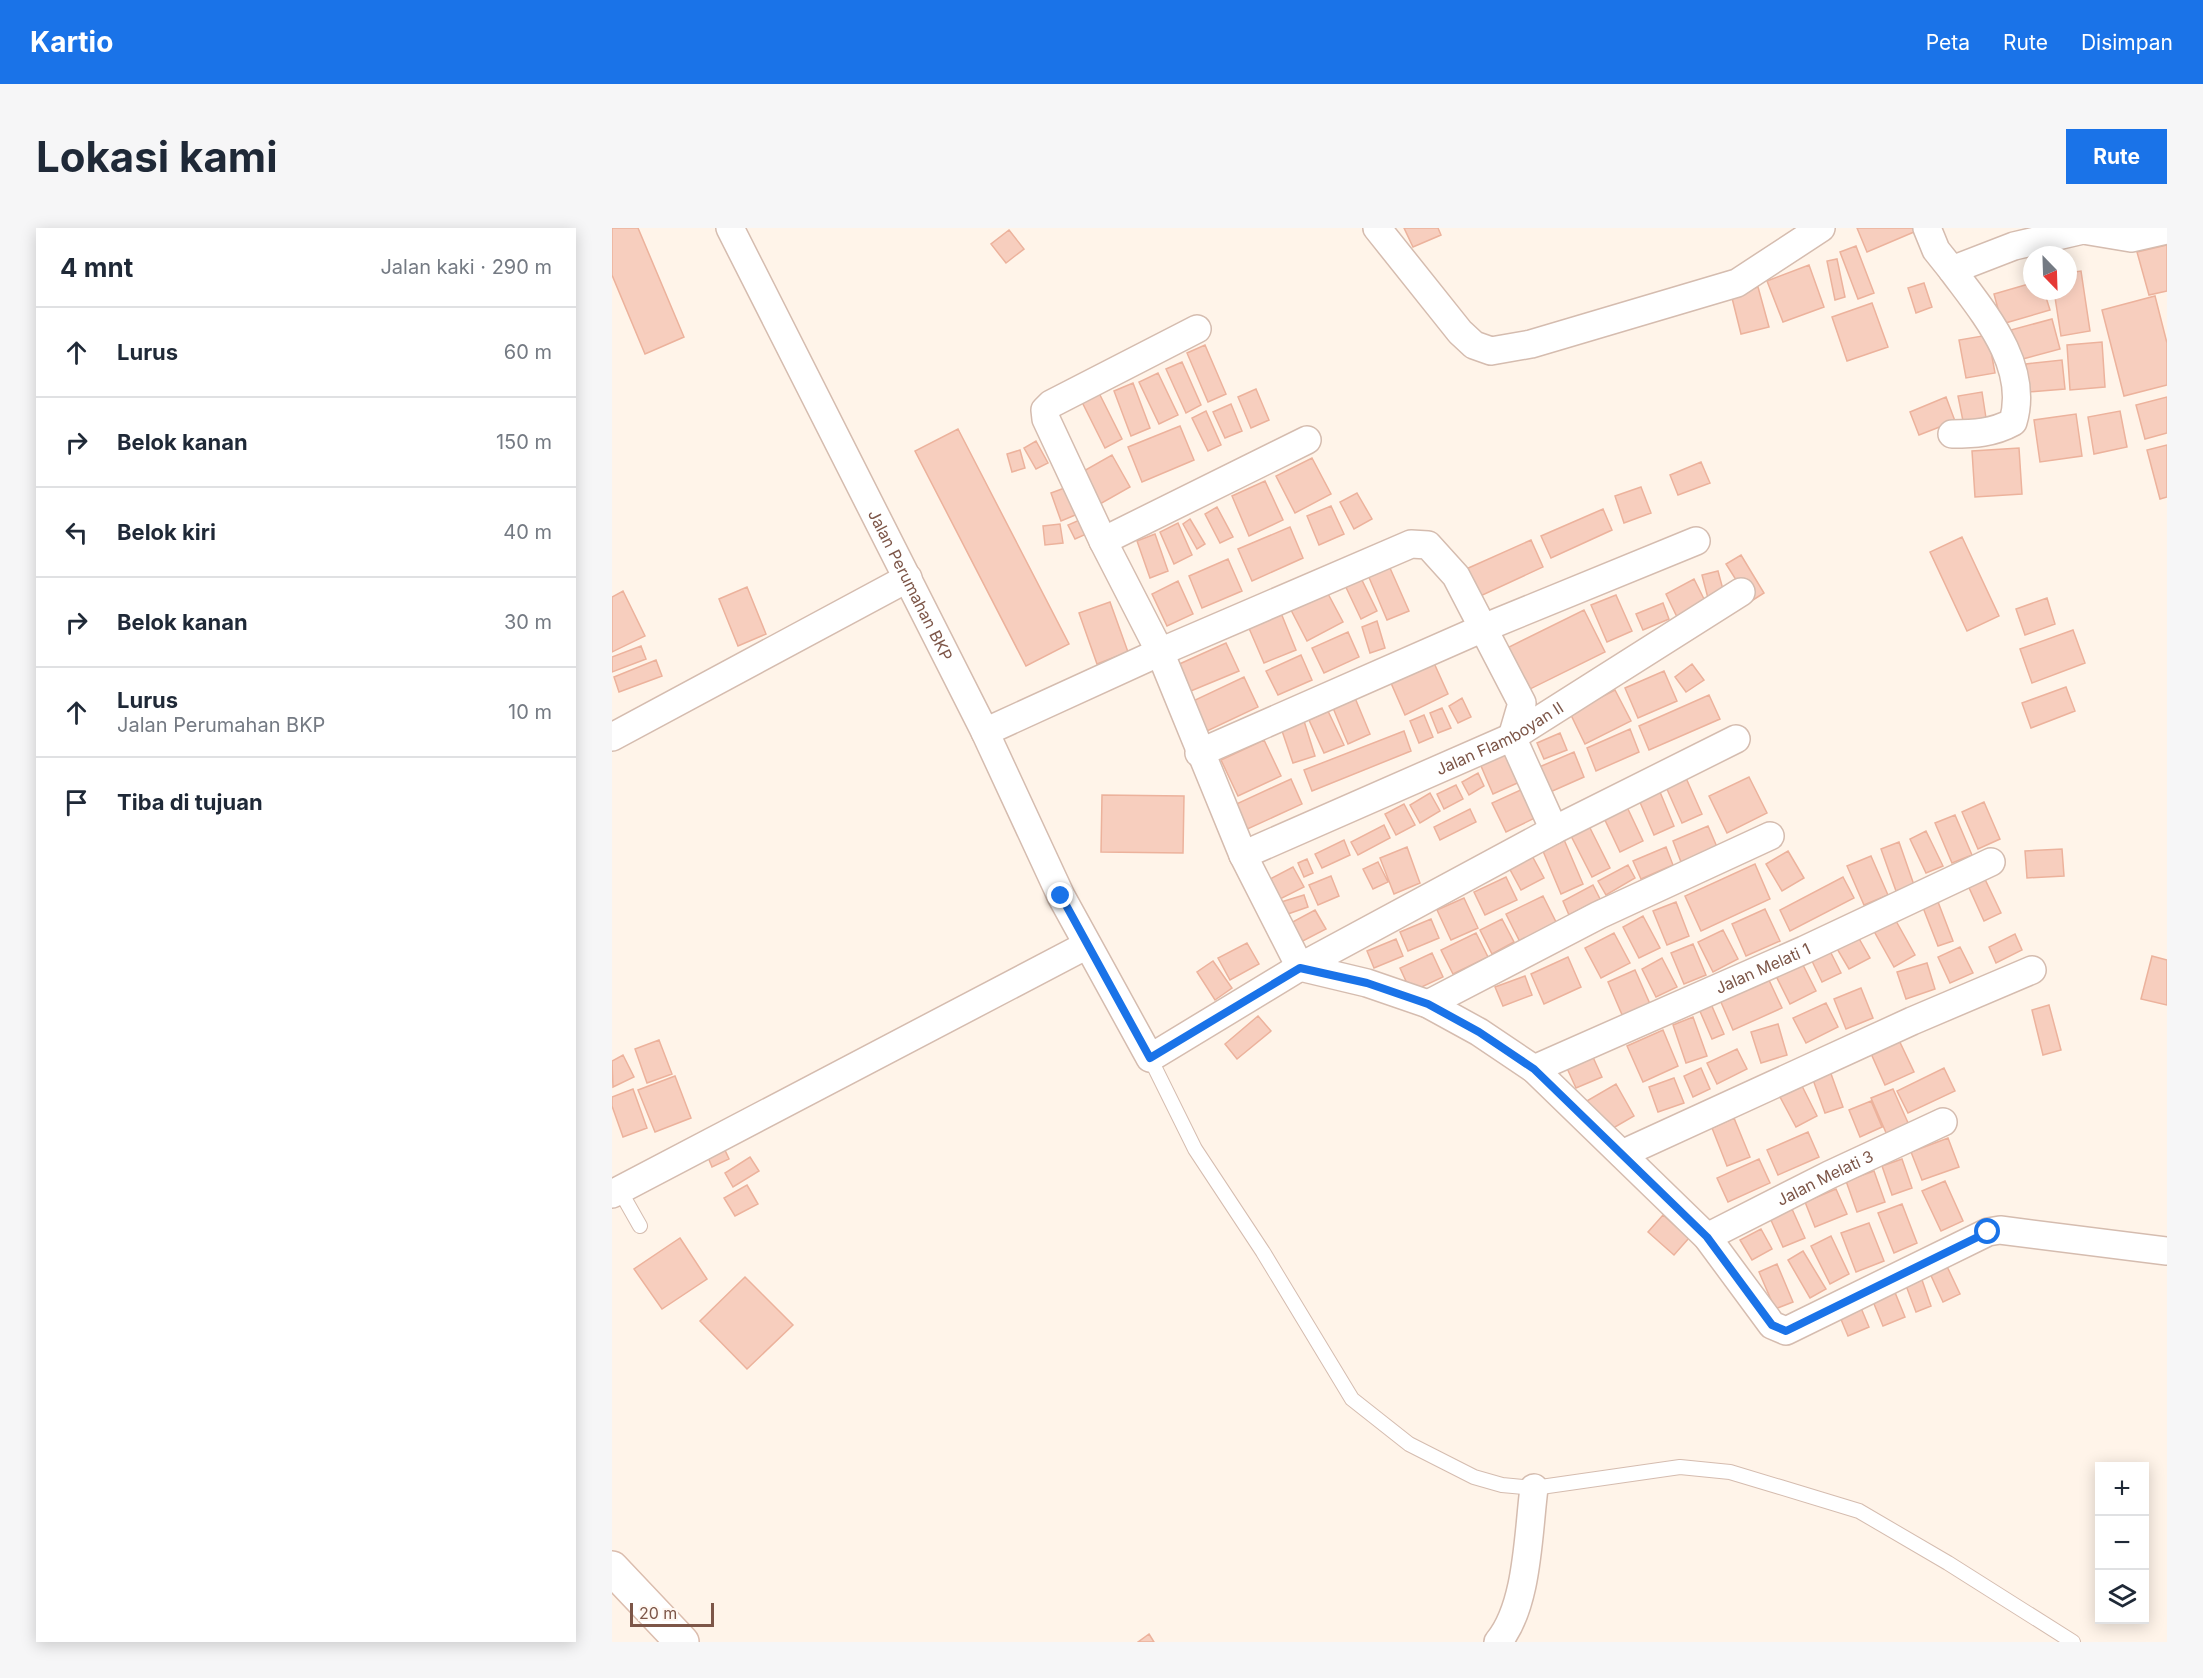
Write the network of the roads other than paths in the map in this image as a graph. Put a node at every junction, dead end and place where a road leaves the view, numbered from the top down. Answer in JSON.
{"nodes":[{"id":1,"x":730,"y":228,"type":"edge"},
{"id":2,"x":1377,"y":228,"type":"edge"},
{"id":3,"x":1821,"y":228,"type":"edge"},
{"id":4,"x":1927,"y":228,"type":"edge"},
{"id":5,"x":2167,"y":230,"type":"edge"},
{"id":6,"x":1952,"y":270,"type":"junction"},
{"id":7,"x":1197,"y":329,"type":"dead end"},
{"id":8,"x":1952,"y":434,"type":"dead end"},
{"id":9,"x":1307,"y":440,"type":"dead end"},
{"id":10,"x":1103,"y":541,"type":"junction"},
{"id":11,"x":1696,"y":541,"type":"dead end"},
{"id":12,"x":908,"y":578,"type":"junction"},
{"id":13,"x":1741,"y":592,"type":"dead end"},
{"id":14,"x":1482,"y":629,"type":"junction"},
{"id":15,"x":1160,"y":652,"type":"junction"},
{"id":16,"x":985,"y":732,"type":"junction"},
{"id":17,"x":612,"y":737,"type":"edge"},
{"id":18,"x":1512,"y":737,"type":"junction"},
{"id":19,"x":1736,"y":739,"type":"dead end"},
{"id":20,"x":1199,"y":753,"type":"junction"},
{"id":21,"x":1554,"y":830,"type":"junction"},
{"id":22,"x":1770,"y":836,"type":"dead end"},
{"id":23,"x":1243,"y":855,"type":"junction"},
{"id":24,"x":1991,"y":862,"type":"dead end"},
{"id":25,"x":1087,"y":945,"type":"junction"},
{"id":26,"x":1300,"y":968,"type":"junction"},
{"id":27,"x":2032,"y":970,"type":"dead end"},
{"id":28,"x":1428,"y":1004,"type":"junction"},
{"id":29,"x":1150,"y":1058,"type":"junction"},
{"id":30,"x":1534,"y":1069,"type":"junction"},
{"id":31,"x":1943,"y":1122,"type":"dead end"},
{"id":32,"x":1622,"y":1154,"type":"junction"},
{"id":33,"x":614,"y":1185,"type":"edge"},
{"id":34,"x":640,"y":1226,"type":"dead end"},
{"id":35,"x":1707,"y":1237,"type":"junction"},
{"id":36,"x":2167,"y":1251,"type":"edge"},
{"id":37,"x":1534,"y":1488,"type":"junction"},
{"id":38,"x":612,"y":1568,"type":"edge"},
{"id":39,"x":682,"y":1642,"type":"edge"},
{"id":40,"x":1498,"y":1642,"type":"edge"},
{"id":41,"x":2073,"y":1642,"type":"edge"}],
"edges":[{"from":1,"to":12,"type":"street","name":"Jalan Perumahan BKP"},
{"from":2,"to":3,"type":"street"},
{"from":4,"to":6,"type":"street"},
{"from":5,"to":6,"type":"street"},
{"from":6,"to":8,"type":"street"},
{"from":7,"to":10,"type":"street"},
{"from":9,"to":10,"type":"street"},
{"from":10,"to":15,"type":"street"},
{"from":11,"to":14,"type":"street"},
{"from":12,"to":16,"type":"street","name":"Jalan Perumahan BKP"},
{"from":12,"to":17,"type":"street"},
{"from":13,"to":18,"type":"street","name":"Jalan Flamboyan II"},
{"from":14,"to":15,"type":"street"},
{"from":14,"to":18,"type":"street"},
{"from":14,"to":20,"type":"street"},
{"from":15,"to":16,"type":"street"},
{"from":15,"to":20,"type":"street"},
{"from":16,"to":25,"type":"street","name":"Jalan Perumahan BKP"},
{"from":18,"to":21,"type":"street"},
{"from":18,"to":23,"type":"street","name":"Jalan Flamboyan II"},
{"from":19,"to":21,"type":"street"},
{"from":20,"to":23,"type":"street"},
{"from":21,"to":26,"type":"street"},
{"from":22,"to":28,"type":"street"},
{"from":23,"to":26,"type":"street"},
{"from":24,"to":30,"type":"street","name":"Jalan Melati 1"},
{"from":25,"to":29,"type":"street","name":"Jalan Perumahan BKP"},
{"from":25,"to":33,"type":"street"},
{"from":26,"to":28,"type":"street"},
{"from":26,"to":29,"type":"street"},
{"from":27,"to":32,"type":"street"},
{"from":28,"to":30,"type":"street"},
{"from":29,"to":37,"type":"lane"},
{"from":30,"to":32,"type":"street"},
{"from":31,"to":35,"type":"street","name":"Jalan Melati 3"},
{"from":32,"to":35,"type":"street"},
{"from":33,"to":34,"type":"lane"},
{"from":35,"to":36,"type":"street"},
{"from":37,"to":40,"type":"street"},
{"from":37,"to":41,"type":"lane"},
{"from":38,"to":39,"type":"street"}]}
